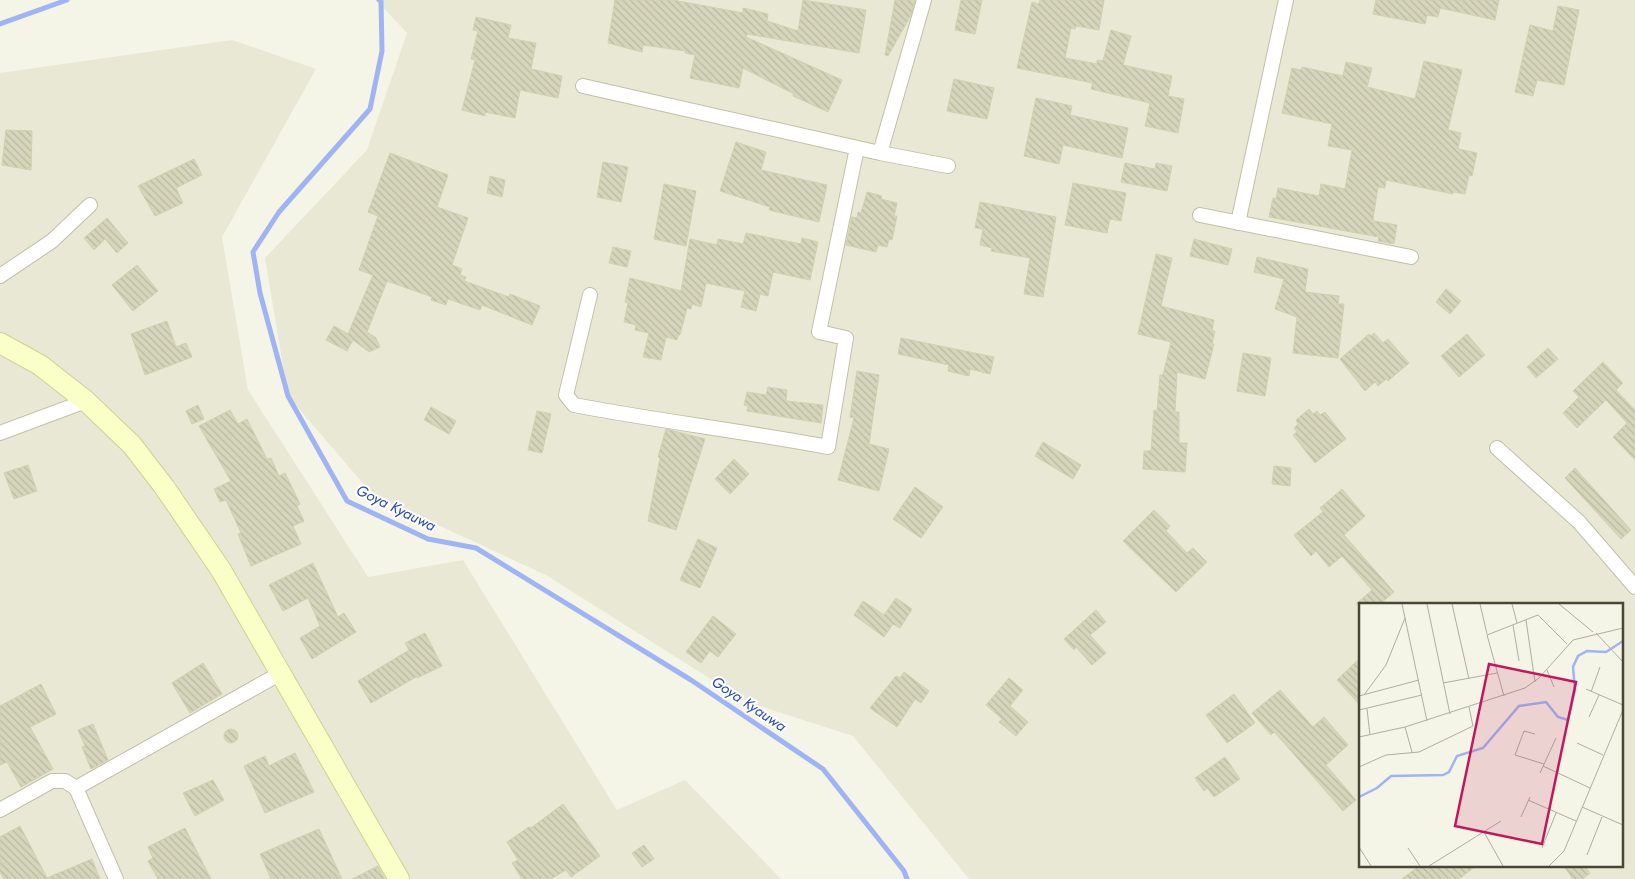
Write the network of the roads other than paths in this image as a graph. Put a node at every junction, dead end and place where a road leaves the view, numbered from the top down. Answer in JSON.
{"nodes":[{"id":1,"x":924,"y":0,"type":"edge"},
{"id":2,"x":1286,"y":0,"type":"edge"},
{"id":3,"x":583,"y":86,"type":"dead end"},
{"id":4,"x":857,"y":148,"type":"junction"},
{"id":5,"x":880,"y":153,"type":"junction"},
{"id":6,"x":948,"y":166,"type":"dead end"},
{"id":7,"x":90,"y":205,"type":"dead end"},
{"id":8,"x":1200,"y":215,"type":"dead end"},
{"id":9,"x":1238,"y":223,"type":"junction"},
{"id":10,"x":1411,"y":257,"type":"dead end"},
{"id":11,"x":0,"y":276,"type":"edge"},
{"id":12,"x":590,"y":295,"type":"dead end"},
{"id":13,"x":0,"y":343,"type":"edge"},
{"id":14,"x":86,"y":401,"type":"junction"},
{"id":15,"x":0,"y":433,"type":"edge"},
{"id":16,"x":1497,"y":448,"type":"dead end"},
{"id":17,"x":1635,"y":587,"type":"edge"},
{"id":18,"x":281,"y":673,"type":"junction"},
{"id":19,"x":76,"y":788,"type":"junction"},
{"id":20,"x":0,"y":810,"type":"edge"},
{"id":21,"x":116,"y":879,"type":"edge"},
{"id":22,"x":399,"y":879,"type":"edge"}],
"edges":[{"from":1,"to":5,"type":"street"},
{"from":2,"to":9,"type":"street"},
{"from":3,"to":4,"type":"street"},
{"from":4,"to":5,"type":"street"},
{"from":4,"to":12,"type":"street"},
{"from":5,"to":6,"type":"street"},
{"from":7,"to":11,"type":"street"},
{"from":8,"to":9,"type":"street"},
{"from":9,"to":10,"type":"street"},
{"from":13,"to":14,"type":"street"},
{"from":14,"to":15,"type":"street"},
{"from":14,"to":18,"type":"street"},
{"from":16,"to":17,"type":"street"},
{"from":18,"to":19,"type":"street"},
{"from":18,"to":22,"type":"street"},
{"from":19,"to":20,"type":"street"},
{"from":19,"to":21,"type":"street"}]}
